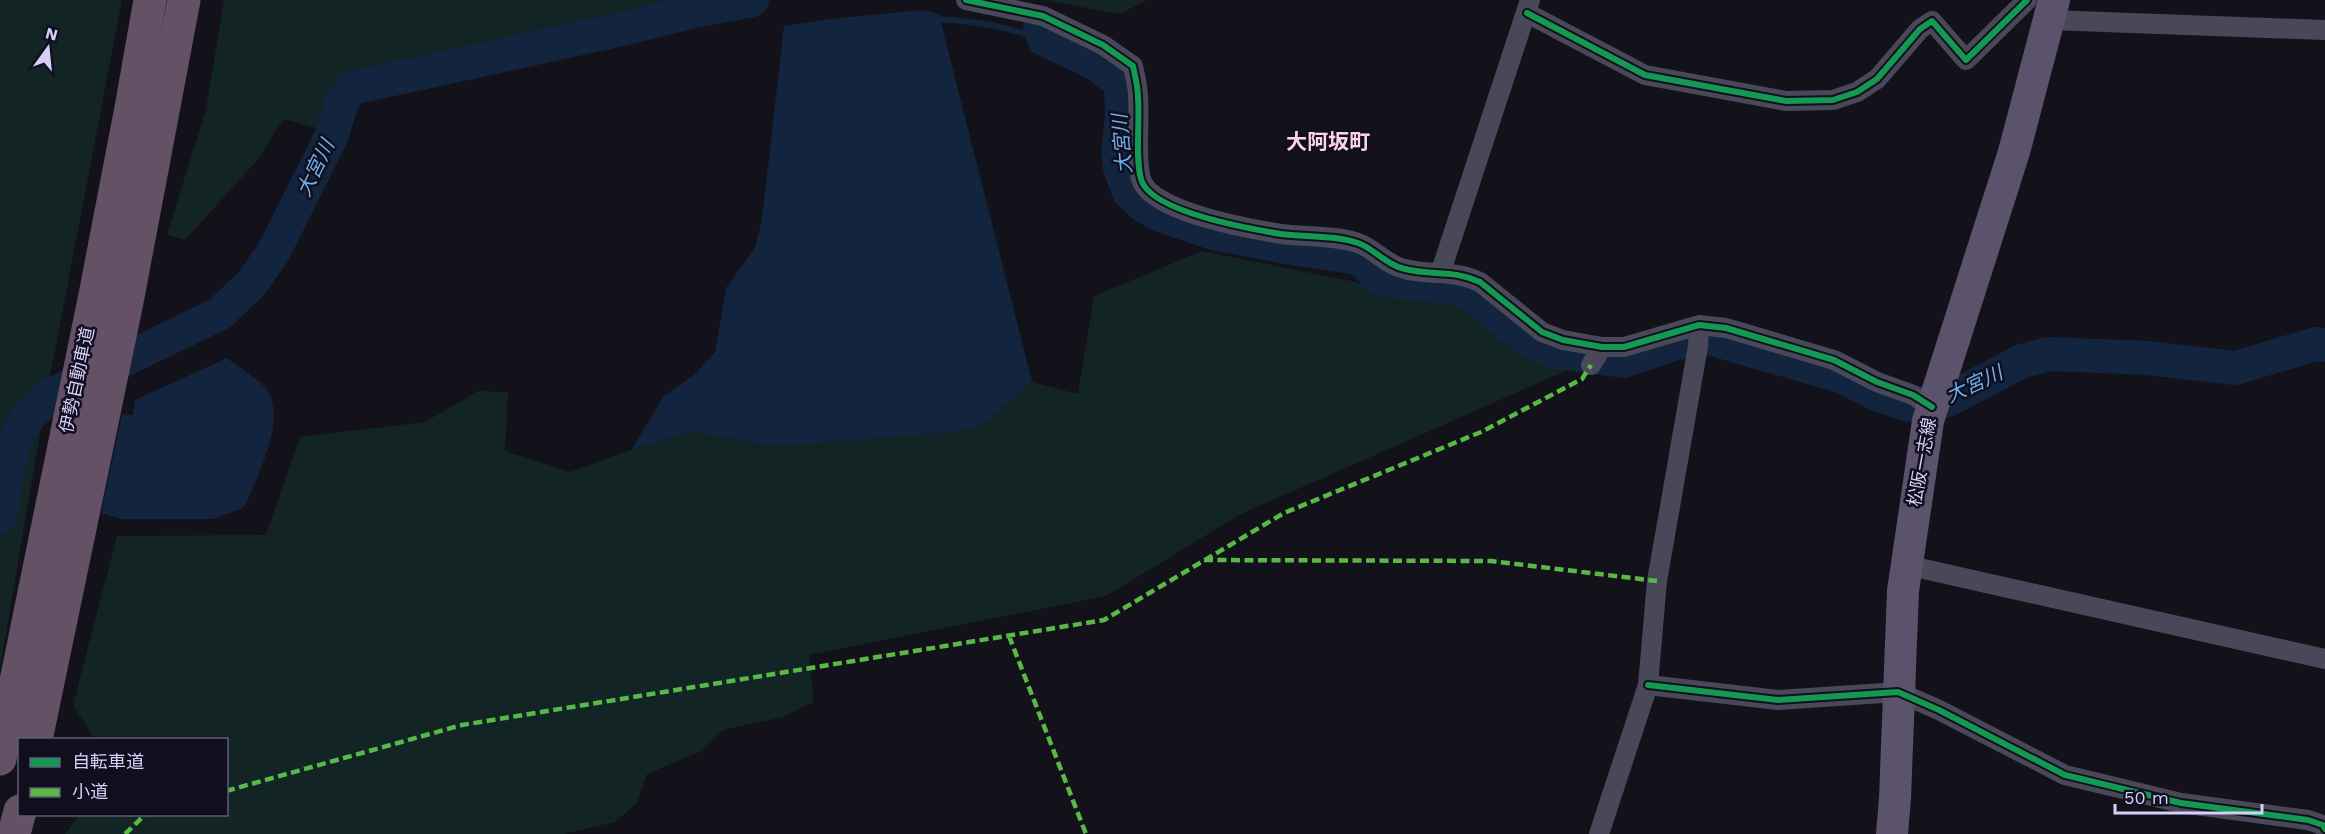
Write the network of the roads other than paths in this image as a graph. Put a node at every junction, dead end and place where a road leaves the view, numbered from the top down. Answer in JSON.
{"nodes":[{"id":1,"x":150,"y":0,"type":"edge"},
{"id":2,"x":184,"y":0,"type":"edge"},
{"id":3,"x":966,"y":0,"type":"edge"},
{"id":4,"x":2027,"y":0,"type":"edge"},
{"id":5,"x":1529,"y":6,"type":"edge"},
{"id":6,"x":2052,"y":10,"type":"edge"},
{"id":7,"x":2325,"y":30,"type":"edge"},
{"id":8,"x":1441,"y":271,"type":"junction"},
{"id":9,"x":1699,"y":333,"type":"junction"},
{"id":10,"x":1928,"y":401,"type":"junction"},
{"id":11,"x":1906,"y":565,"type":"junction"},
{"id":12,"x":2325,"y":659,"type":"edge"},
{"id":13,"x":1648,"y":685,"type":"junction"},
{"id":14,"x":1898,"y":692,"type":"junction"},
{"id":15,"x":36,"y":738,"type":"edge"},
{"id":16,"x":0,"y":759,"type":"edge"},
{"id":17,"x":19,"y":816,"type":"edge"},
{"id":18,"x":2325,"y":829,"type":"edge"},
{"id":19,"x":14,"y":834,"type":"edge"},
{"id":20,"x":1599,"y":834,"type":"edge"},
{"id":21,"x":1892,"y":834,"type":"edge"}],
"edges":[{"from":1,"to":16,"type":"highway","name":"伊勢自動車道"},
{"from":2,"to":15,"type":"highway","name":"伊勢自動車道"},
{"from":3,"to":8,"type":"street"},
{"from":4,"to":5,"type":"street"},
{"from":5,"to":8,"type":"street"},
{"from":6,"to":7,"type":"street"},
{"from":6,"to":10,"type":"main road","name":"松阪一志線"},
{"from":8,"to":9,"type":"street"},
{"from":9,"to":10,"type":"street"},
{"from":9,"to":13,"type":"street"},
{"from":10,"to":11,"type":"main road","name":"松阪一志線"},
{"from":11,"to":12,"type":"street"},
{"from":11,"to":14,"type":"main road","name":"松阪一志線"},
{"from":13,"to":14,"type":"street"},
{"from":13,"to":20,"type":"street"},
{"from":14,"to":18,"type":"street"},
{"from":14,"to":21,"type":"main road","name":"松阪一志線"},
{"from":17,"to":19,"type":"highway"}]}
